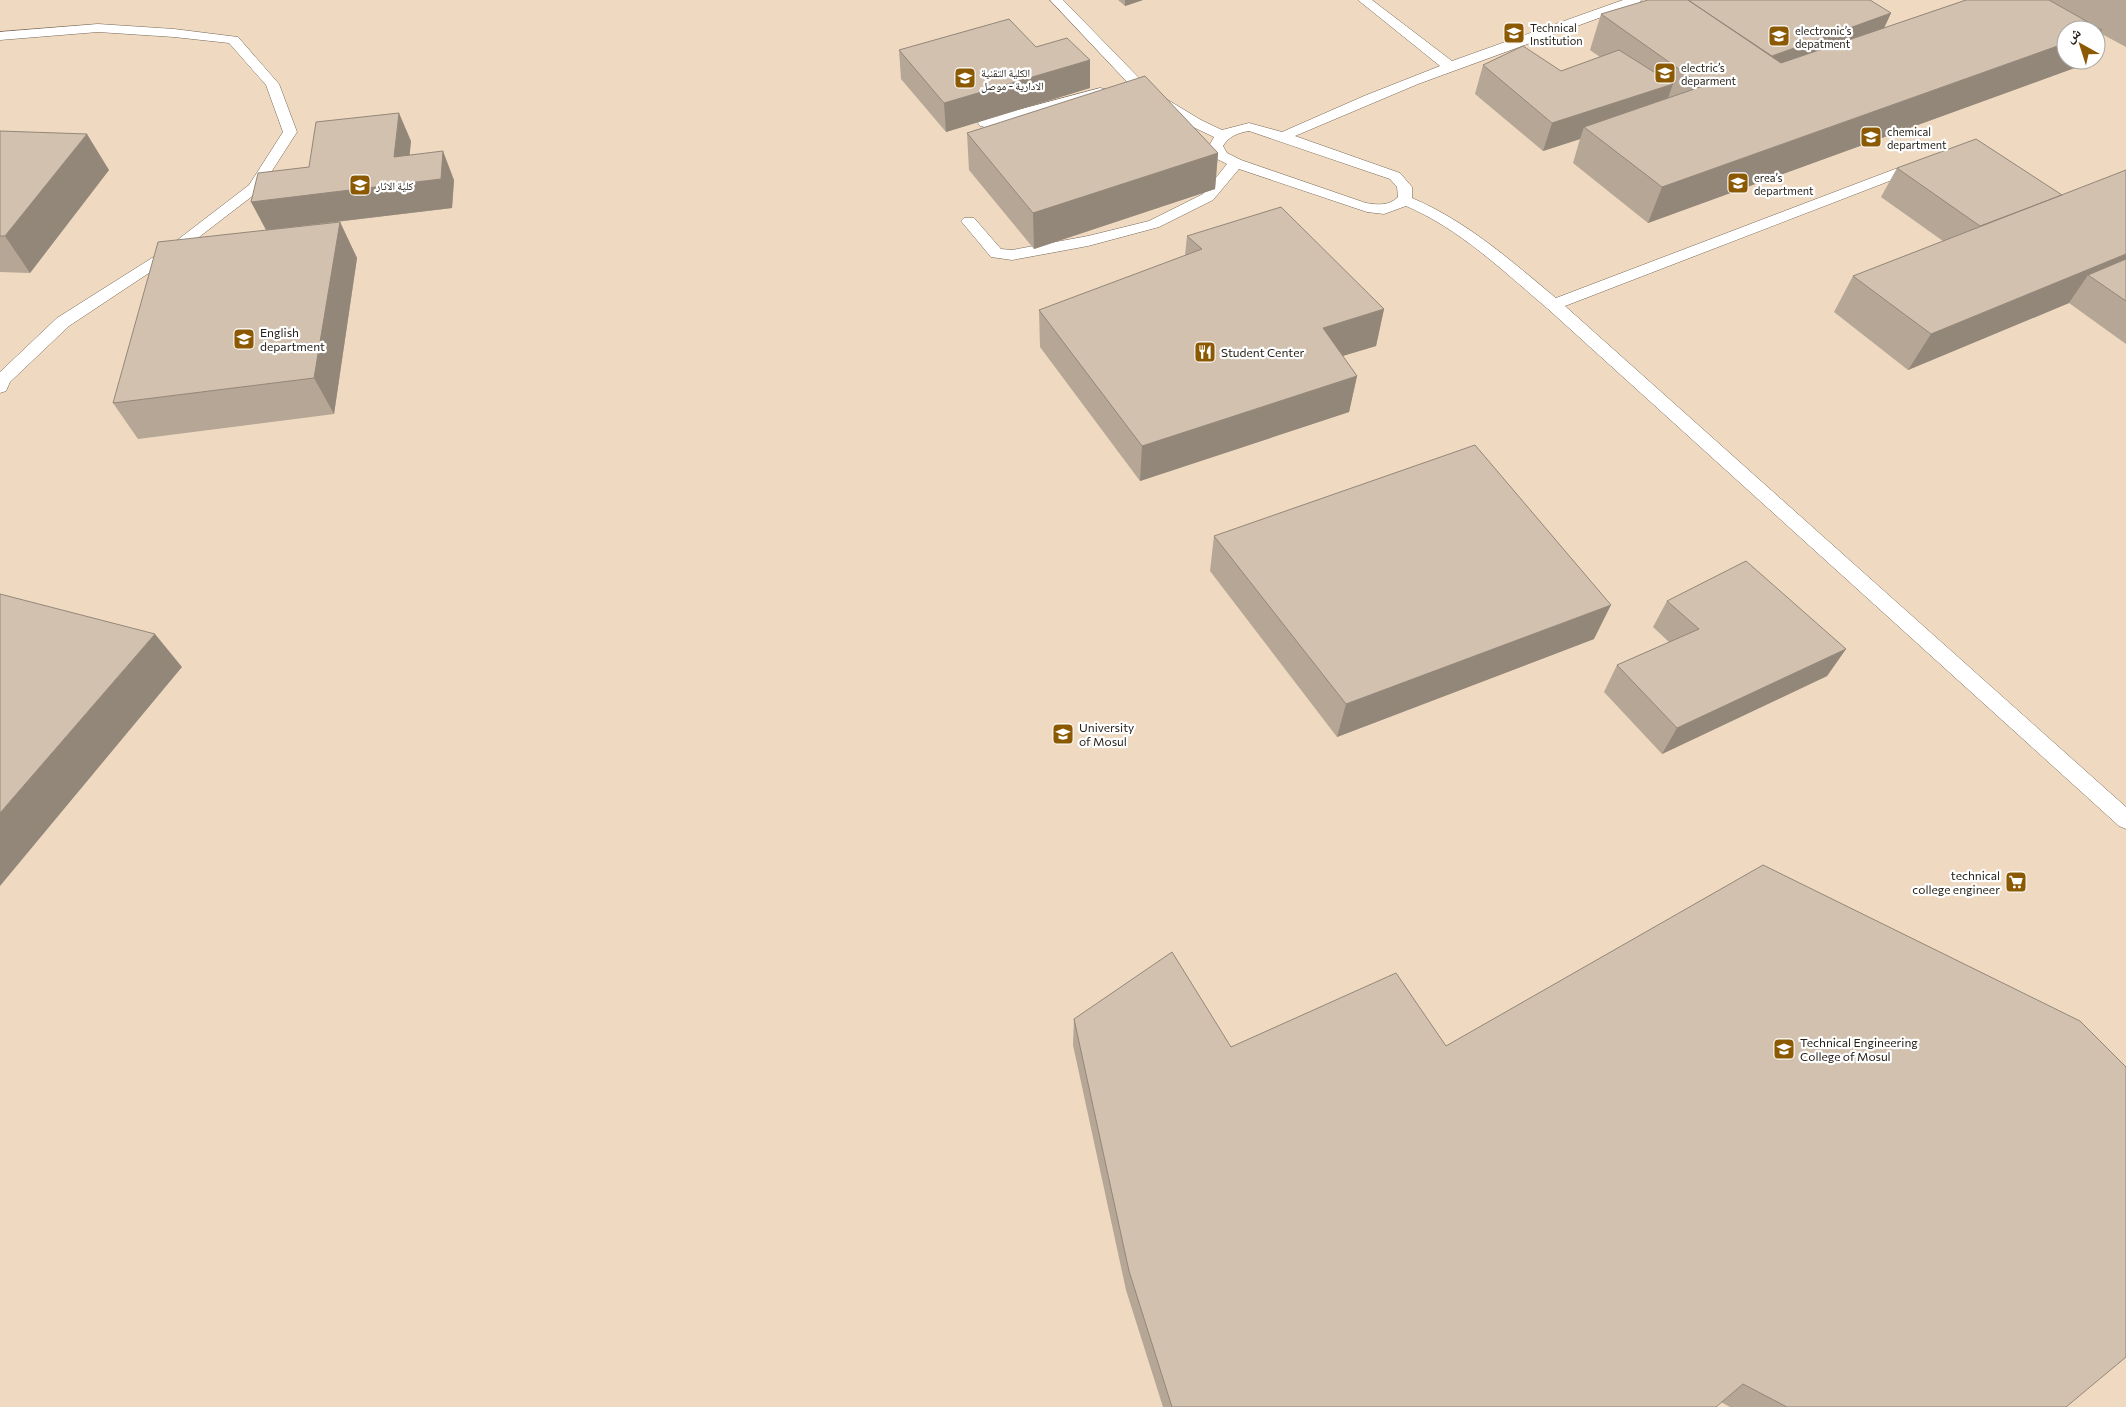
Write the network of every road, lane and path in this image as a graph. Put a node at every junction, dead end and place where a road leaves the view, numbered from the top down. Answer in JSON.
{"nodes":[{"id":1,"x":1056,"y":0,"type":"edge"},
{"id":2,"x":1364,"y":0,"type":"edge"},
{"id":3,"x":1635,"y":0,"type":"edge"},
{"id":4,"x":0,"y":36,"type":"edge"},
{"id":5,"x":1448,"y":66,"type":"junction"},
{"id":6,"x":1135,"y":82,"type":"junction"},
{"id":7,"x":985,"y":123,"type":"edge"},
{"id":8,"x":1221,"y":136,"type":"junction"},
{"id":9,"x":1282,"y":137,"type":"junction"},
{"id":10,"x":1236,"y":163,"type":"junction"},
{"id":11,"x":1900,"y":172,"type":"edge"},
{"id":12,"x":1404,"y":200,"type":"junction"},
{"id":13,"x":969,"y":221,"type":"dead end"},
{"id":14,"x":1554,"y":305,"type":"junction"},
{"id":15,"x":0,"y":387,"type":"edge"},
{"id":16,"x":2126,"y":820,"type":"edge"}],
"edges":[{"from":1,"to":6,"type":"lane"},
{"from":2,"to":5,"type":"lane"},
{"from":3,"to":5,"type":"lane"},
{"from":4,"to":15,"type":"lane"},
{"from":5,"to":9,"type":"lane"},
{"from":6,"to":7,"type":"lane"},
{"from":6,"to":8,"type":"lane"},
{"from":8,"to":9,"type":"lane"},
{"from":8,"to":10,"type":"lane"},
{"from":9,"to":12,"type":"lane"},
{"from":10,"to":12,"type":"lane"},
{"from":10,"to":13,"type":"lane"},
{"from":11,"to":14,"type":"lane"},
{"from":12,"to":14,"type":"lane"},
{"from":14,"to":16,"type":"lane"}]}
